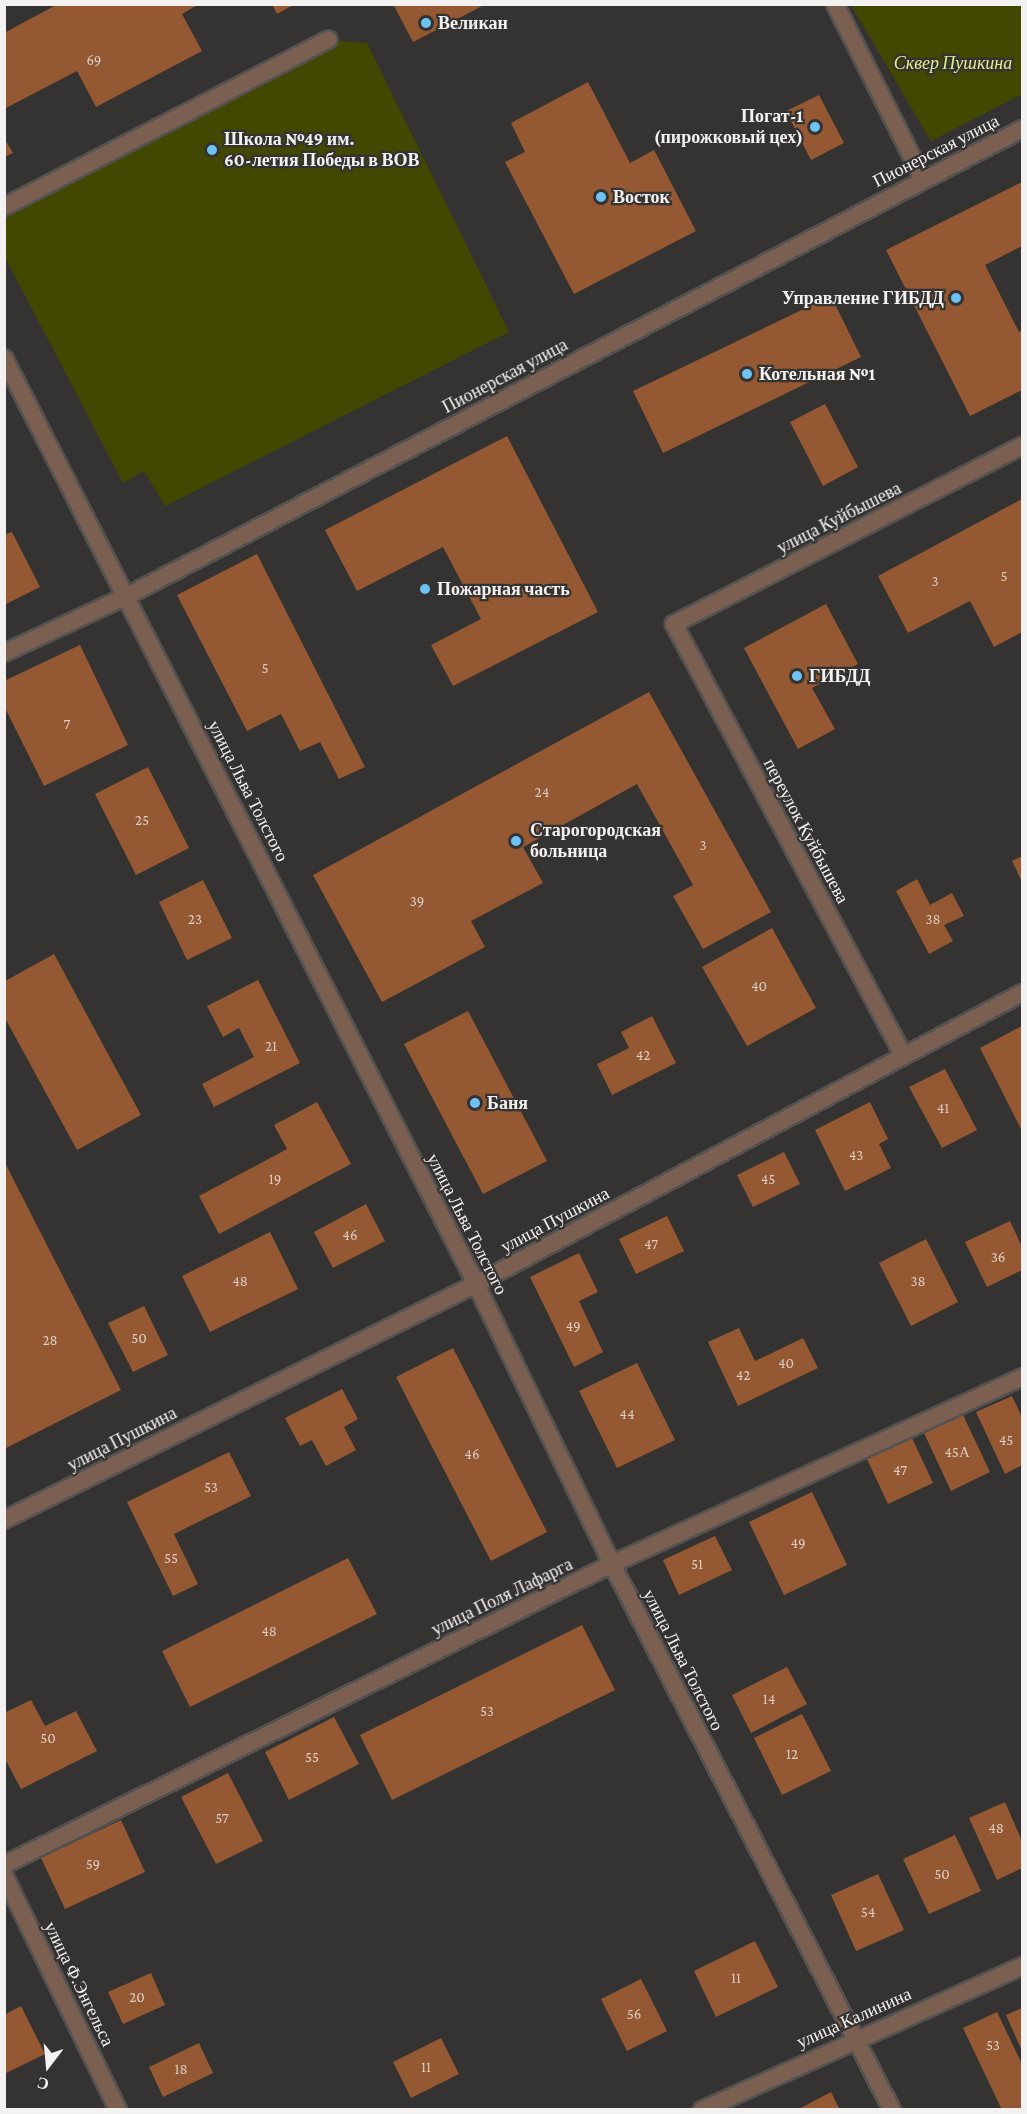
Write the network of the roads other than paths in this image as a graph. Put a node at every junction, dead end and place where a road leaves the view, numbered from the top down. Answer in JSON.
{"nodes":[{"id":1,"x":836,"y":4,"type":"edge"},
{"id":2,"x":328,"y":40,"type":"dead end"},
{"id":3,"x":1023,"y":129,"type":"edge"},
{"id":4,"x":923,"y":179,"type":"junction"},
{"id":5,"x":4,"y":207,"type":"edge"},
{"id":6,"x":4,"y":358,"type":"edge"},
{"id":7,"x":1023,"y":446,"type":"edge"},
{"id":8,"x":127,"y":596,"type":"junction"},
{"id":9,"x":674,"y":624,"type":"joint"},
{"id":10,"x":4,"y":653,"type":"edge"},
{"id":11,"x":1023,"y":993,"type":"edge"},
{"id":12,"x":904,"y":1056,"type":"junction"},
{"id":13,"x":476,"y":1284,"type":"junction"},
{"id":14,"x":1023,"y":1377,"type":"edge"},
{"id":15,"x":4,"y":1520,"type":"edge"},
{"id":16,"x":612,"y":1564,"type":"junction"},
{"id":17,"x":4,"y":1865,"type":"edge"},
{"id":18,"x":4,"y":1875,"type":"edge"},
{"id":19,"x":1023,"y":1966,"type":"edge"},
{"id":20,"x":855,"y":2038,"type":"junction"},
{"id":21,"x":118,"y":2109,"type":"edge"},
{"id":22,"x":702,"y":2109,"type":"edge"},
{"id":23,"x":892,"y":2109,"type":"edge"}],
"edges":[{"from":1,"to":4,"type":"street"},
{"from":2,"to":5,"type":"street"},
{"from":3,"to":4,"type":"street","name":"Пионерская улица"},
{"from":4,"to":8,"type":"street","name":"Пионерская улица"},
{"from":6,"to":8,"type":"street","name":"улица Льва Толстого"},
{"from":7,"to":9,"type":"street","name":"улица Куйбышева"},
{"from":8,"to":10,"type":"street","name":"Пионерская улица"},
{"from":8,"to":13,"type":"street","name":"улица Льва Толстого"},
{"from":9,"to":12,"type":"street","name":"переулок Куйбышева"},
{"from":11,"to":12,"type":"street","name":"улица Пушкина"},
{"from":12,"to":13,"type":"street","name":"улица Пушкина"},
{"from":13,"to":15,"type":"street","name":"улица Пушкина"},
{"from":13,"to":16,"type":"street","name":"улица Льва Толстого"},
{"from":14,"to":16,"type":"street","name":"улица Поля Лафарга"},
{"from":16,"to":17,"type":"street","name":"улица Поля Лафарга"},
{"from":16,"to":20,"type":"street","name":"улица Льва Толстого"},
{"from":18,"to":21,"type":"street","name":"улица Ф.Энгельса"},
{"from":19,"to":20,"type":"street","name":"улица Калинина"},
{"from":20,"to":22,"type":"street","name":"улица Калинина"},
{"from":20,"to":23,"type":"street","name":"улица Льва Толстого"}]}
